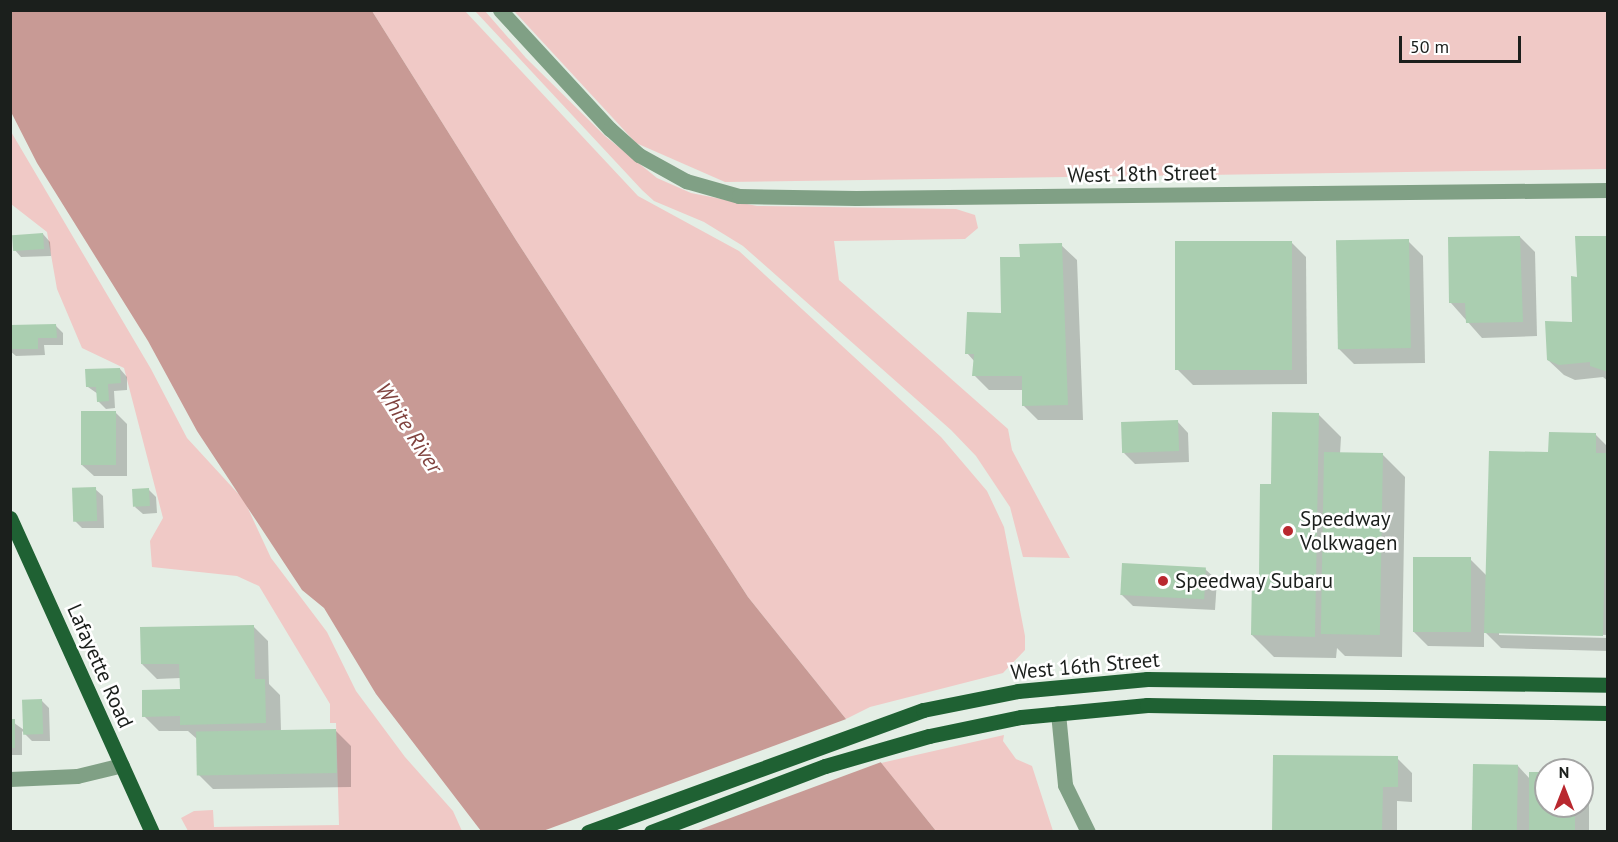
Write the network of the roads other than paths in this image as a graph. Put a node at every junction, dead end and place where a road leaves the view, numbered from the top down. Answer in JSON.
{"nodes":[{"id":1,"x":500,"y":10,"type":"edge"},
{"id":2,"x":1608,"y":190,"type":"edge"},
{"id":3,"x":10,"y":518,"type":"edge"},
{"id":4,"x":1608,"y":685,"type":"edge"},
{"id":5,"x":1058,"y":713,"type":"junction"},
{"id":6,"x":1608,"y":713,"type":"edge"},
{"id":7,"x":122,"y":765,"type":"junction"},
{"id":8,"x":10,"y":779,"type":"edge"},
{"id":9,"x":153,"y":831,"type":"edge"},
{"id":10,"x":588,"y":831,"type":"edge"},
{"id":11,"x":651,"y":831,"type":"edge"},
{"id":12,"x":1088,"y":831,"type":"edge"}],
"edges":[{"from":1,"to":2,"type":"street","name":"West 18th Street"},
{"from":3,"to":7,"type":"main road","name":"Lafayette Road"},
{"from":4,"to":10,"type":"main road","name":"West 16th Street"},
{"from":5,"to":6,"type":"main road","name":"West 16th Street"},
{"from":5,"to":11,"type":"main road","name":"West 16th Street"},
{"from":5,"to":12,"type":"street"},
{"from":7,"to":8,"type":"street"},
{"from":7,"to":9,"type":"main road","name":"Lafayette Road"}]}
